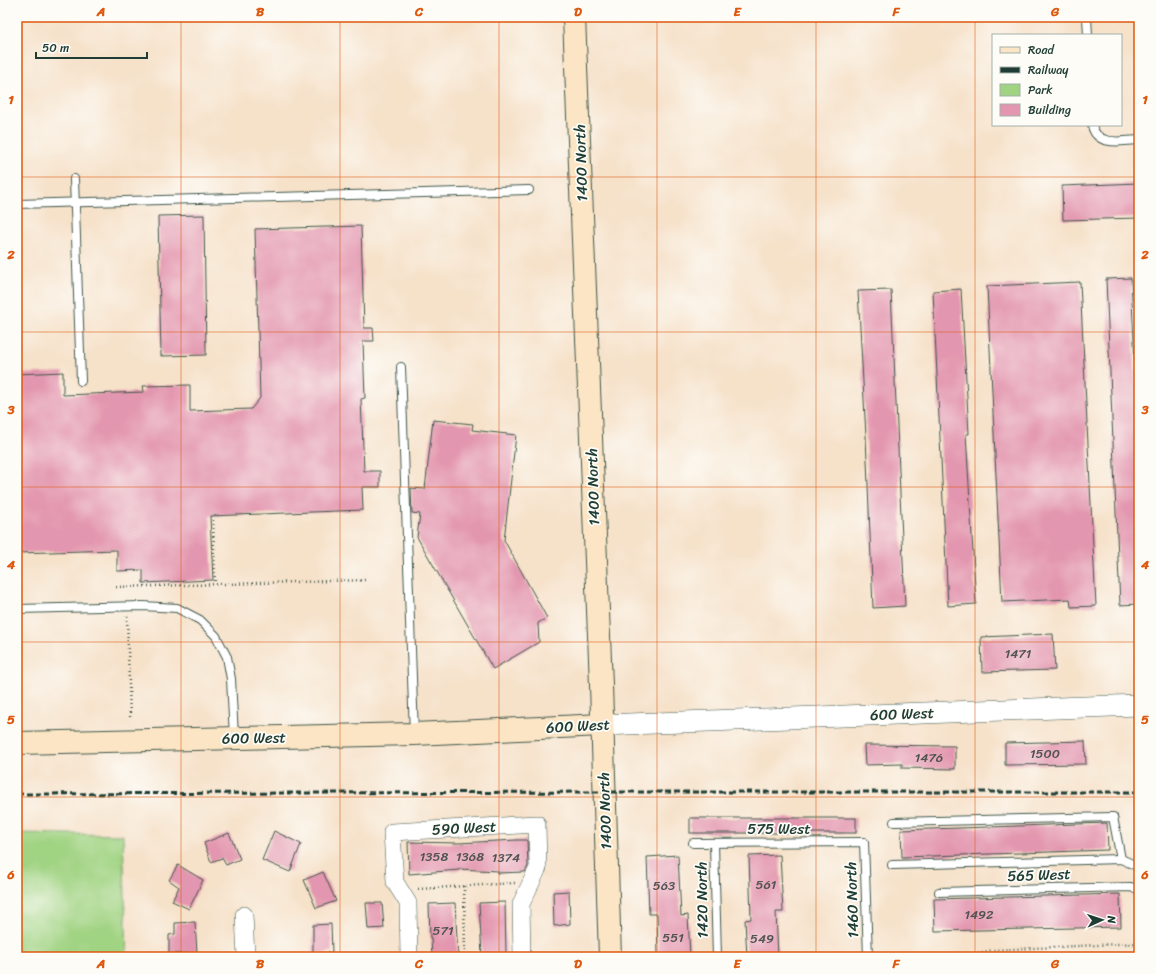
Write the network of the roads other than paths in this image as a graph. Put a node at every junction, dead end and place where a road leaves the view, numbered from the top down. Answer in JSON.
{"nodes":[{"id":1,"x":574,"y":17,"type":"edge"},
{"id":2,"x":1087,"y":17,"type":"edge"},
{"id":3,"x":1088,"y":34,"type":"edge"},
{"id":4,"x":1093,"y":126,"type":"edge"},
{"id":5,"x":1139,"y":140,"type":"edge"},
{"id":6,"x":74,"y":179,"type":"dead end"},
{"id":7,"x":529,"y":190,"type":"dead end"},
{"id":8,"x":75,"y":202,"type":"junction"},
{"id":9,"x":17,"y":204,"type":"edge"},
{"id":10,"x":401,"y":367,"type":"dead end"},
{"id":11,"x":81,"y":381,"type":"dead end"},
{"id":12,"x":17,"y":609,"type":"edge"},
{"id":13,"x":1139,"y":704,"type":"edge"},
{"id":14,"x":602,"y":724,"type":"junction"},
{"id":15,"x":414,"y":734,"type":"junction"},
{"id":16,"x":234,"y":738,"type":"junction"},
{"id":17,"x":17,"y":743,"type":"edge"},
{"id":18,"x":894,"y":822,"type":"dead end"},
{"id":19,"x":864,"y":842,"type":"joint"},
{"id":20,"x":693,"y":843,"type":"dead end"},
{"id":21,"x":714,"y":843,"type":"junction"},
{"id":22,"x":1121,"y":858,"type":"junction"},
{"id":23,"x":892,"y":865,"type":"dead end"},
{"id":24,"x":1139,"y":867,"type":"edge"},
{"id":25,"x":1139,"y":889,"type":"edge"},
{"id":26,"x":939,"y":892,"type":"dead end"},
{"id":27,"x":244,"y":915,"type":"dead end"},
{"id":28,"x":246,"y":957,"type":"edge"},
{"id":29,"x":409,"y":957,"type":"edge"},
{"id":30,"x":522,"y":957,"type":"edge"},
{"id":31,"x":610,"y":957,"type":"edge"},
{"id":32,"x":717,"y":957,"type":"edge"},
{"id":33,"x":868,"y":957,"type":"edge"}],
"edges":[{"from":1,"to":14,"type":"main road","name":"1400 North"},
{"from":2,"to":3,"type":"lane"},
{"from":4,"to":5,"type":"lane"},
{"from":6,"to":8,"type":"lane"},
{"from":7,"to":8,"type":"lane"},
{"from":8,"to":9,"type":"lane"},
{"from":8,"to":11,"type":"lane"},
{"from":10,"to":15,"type":"lane"},
{"from":12,"to":16,"type":"lane"},
{"from":13,"to":14,"type":"street","name":"600 West"},
{"from":14,"to":15,"type":"main road","name":"600 West"},
{"from":14,"to":31,"type":"main road","name":"1400 North"},
{"from":15,"to":16,"type":"main road","name":"600 West"},
{"from":16,"to":17,"type":"main road","name":"600 West"},
{"from":18,"to":22,"type":"lane"},
{"from":19,"to":21,"type":"lane","name":"575 West"},
{"from":19,"to":33,"type":"lane","name":"1460 North"},
{"from":20,"to":21,"type":"lane","name":"575 West"},
{"from":21,"to":32,"type":"lane","name":"1420 North"},
{"from":22,"to":23,"type":"lane"},
{"from":22,"to":24,"type":"lane"},
{"from":25,"to":26,"type":"lane","name":"565 West"},
{"from":27,"to":28,"type":"street"},
{"from":29,"to":30,"type":"street","name":"590 West"}]}
